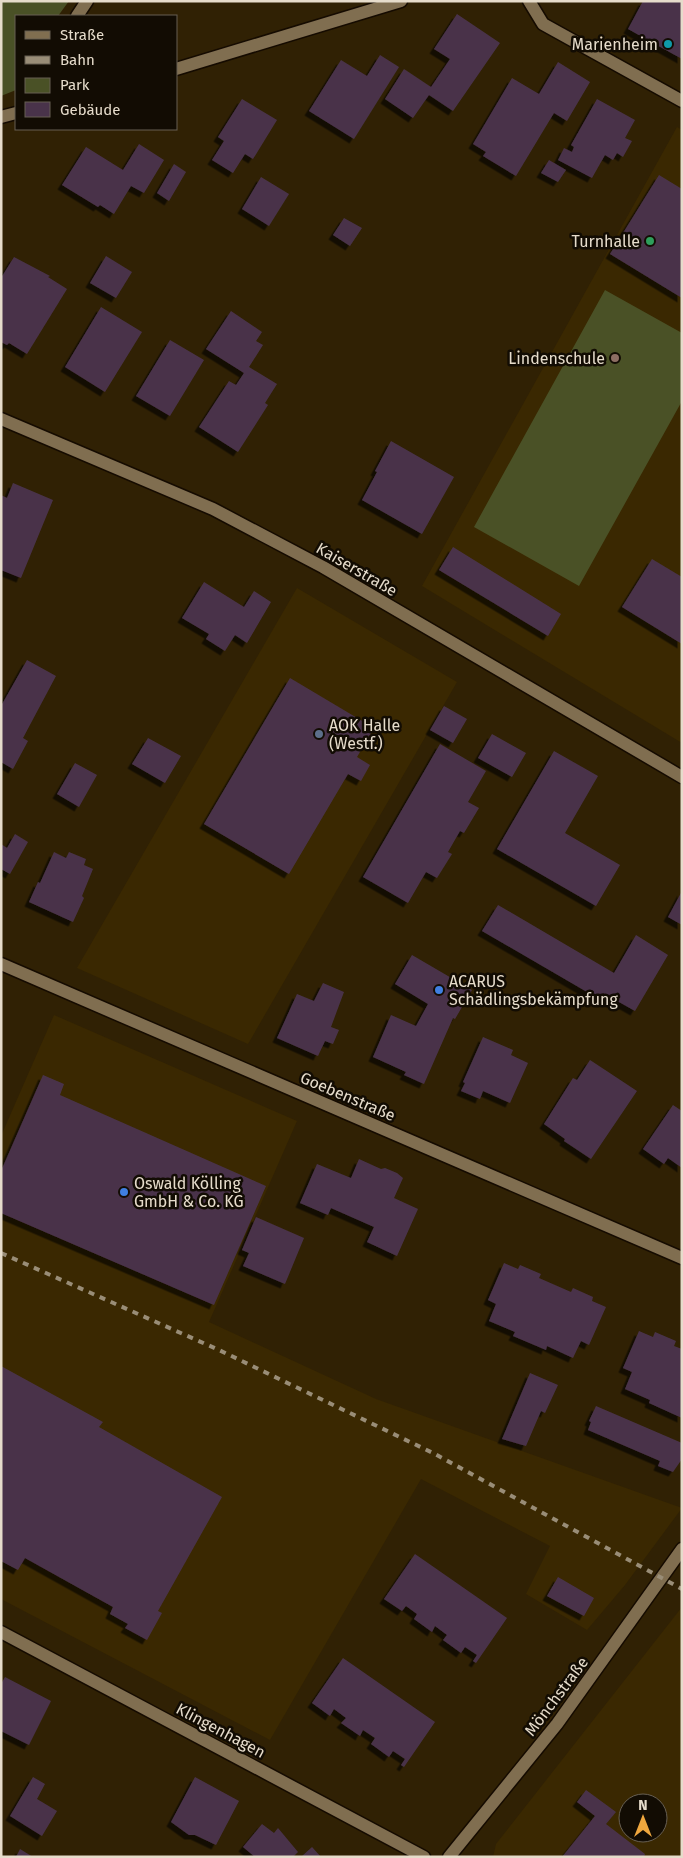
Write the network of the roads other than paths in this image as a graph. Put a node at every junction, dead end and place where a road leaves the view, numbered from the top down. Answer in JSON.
{"nodes":[{"id":1,"x":87,"y":1,"type":"edge"},
{"id":2,"x":401,"y":1,"type":"edge"},
{"id":3,"x":528,"y":1,"type":"edge"},
{"id":4,"x":78,"y":15,"type":"edge"},
{"id":5,"x":178,"y":67,"type":"edge"},
{"id":6,"x":682,"y":101,"type":"edge"},
{"id":7,"x":15,"y":113,"type":"edge"},
{"id":8,"x":1,"y":117,"type":"edge"},
{"id":9,"x":1,"y":419,"type":"edge"},
{"id":10,"x":682,"y":777,"type":"edge"},
{"id":11,"x":1,"y":964,"type":"edge"},
{"id":12,"x":682,"y":1258,"type":"edge"},
{"id":13,"x":682,"y":1549,"type":"edge"},
{"id":14,"x":1,"y":1632,"type":"edge"},
{"id":15,"x":424,"y":1857,"type":"edge"},
{"id":16,"x":449,"y":1857,"type":"edge"}],
"edges":[{"from":1,"to":4,"type":"street"},
{"from":2,"to":5,"type":"street"},
{"from":3,"to":6,"type":"street"},
{"from":7,"to":8,"type":"street"},
{"from":9,"to":10,"type":"street","name":"Kaiserstraße"},
{"from":11,"to":12,"type":"street","name":"Goebenstraße"},
{"from":13,"to":16,"type":"street","name":"Mönchstraße"},
{"from":14,"to":15,"type":"street","name":"Klingenhagen"}]}
